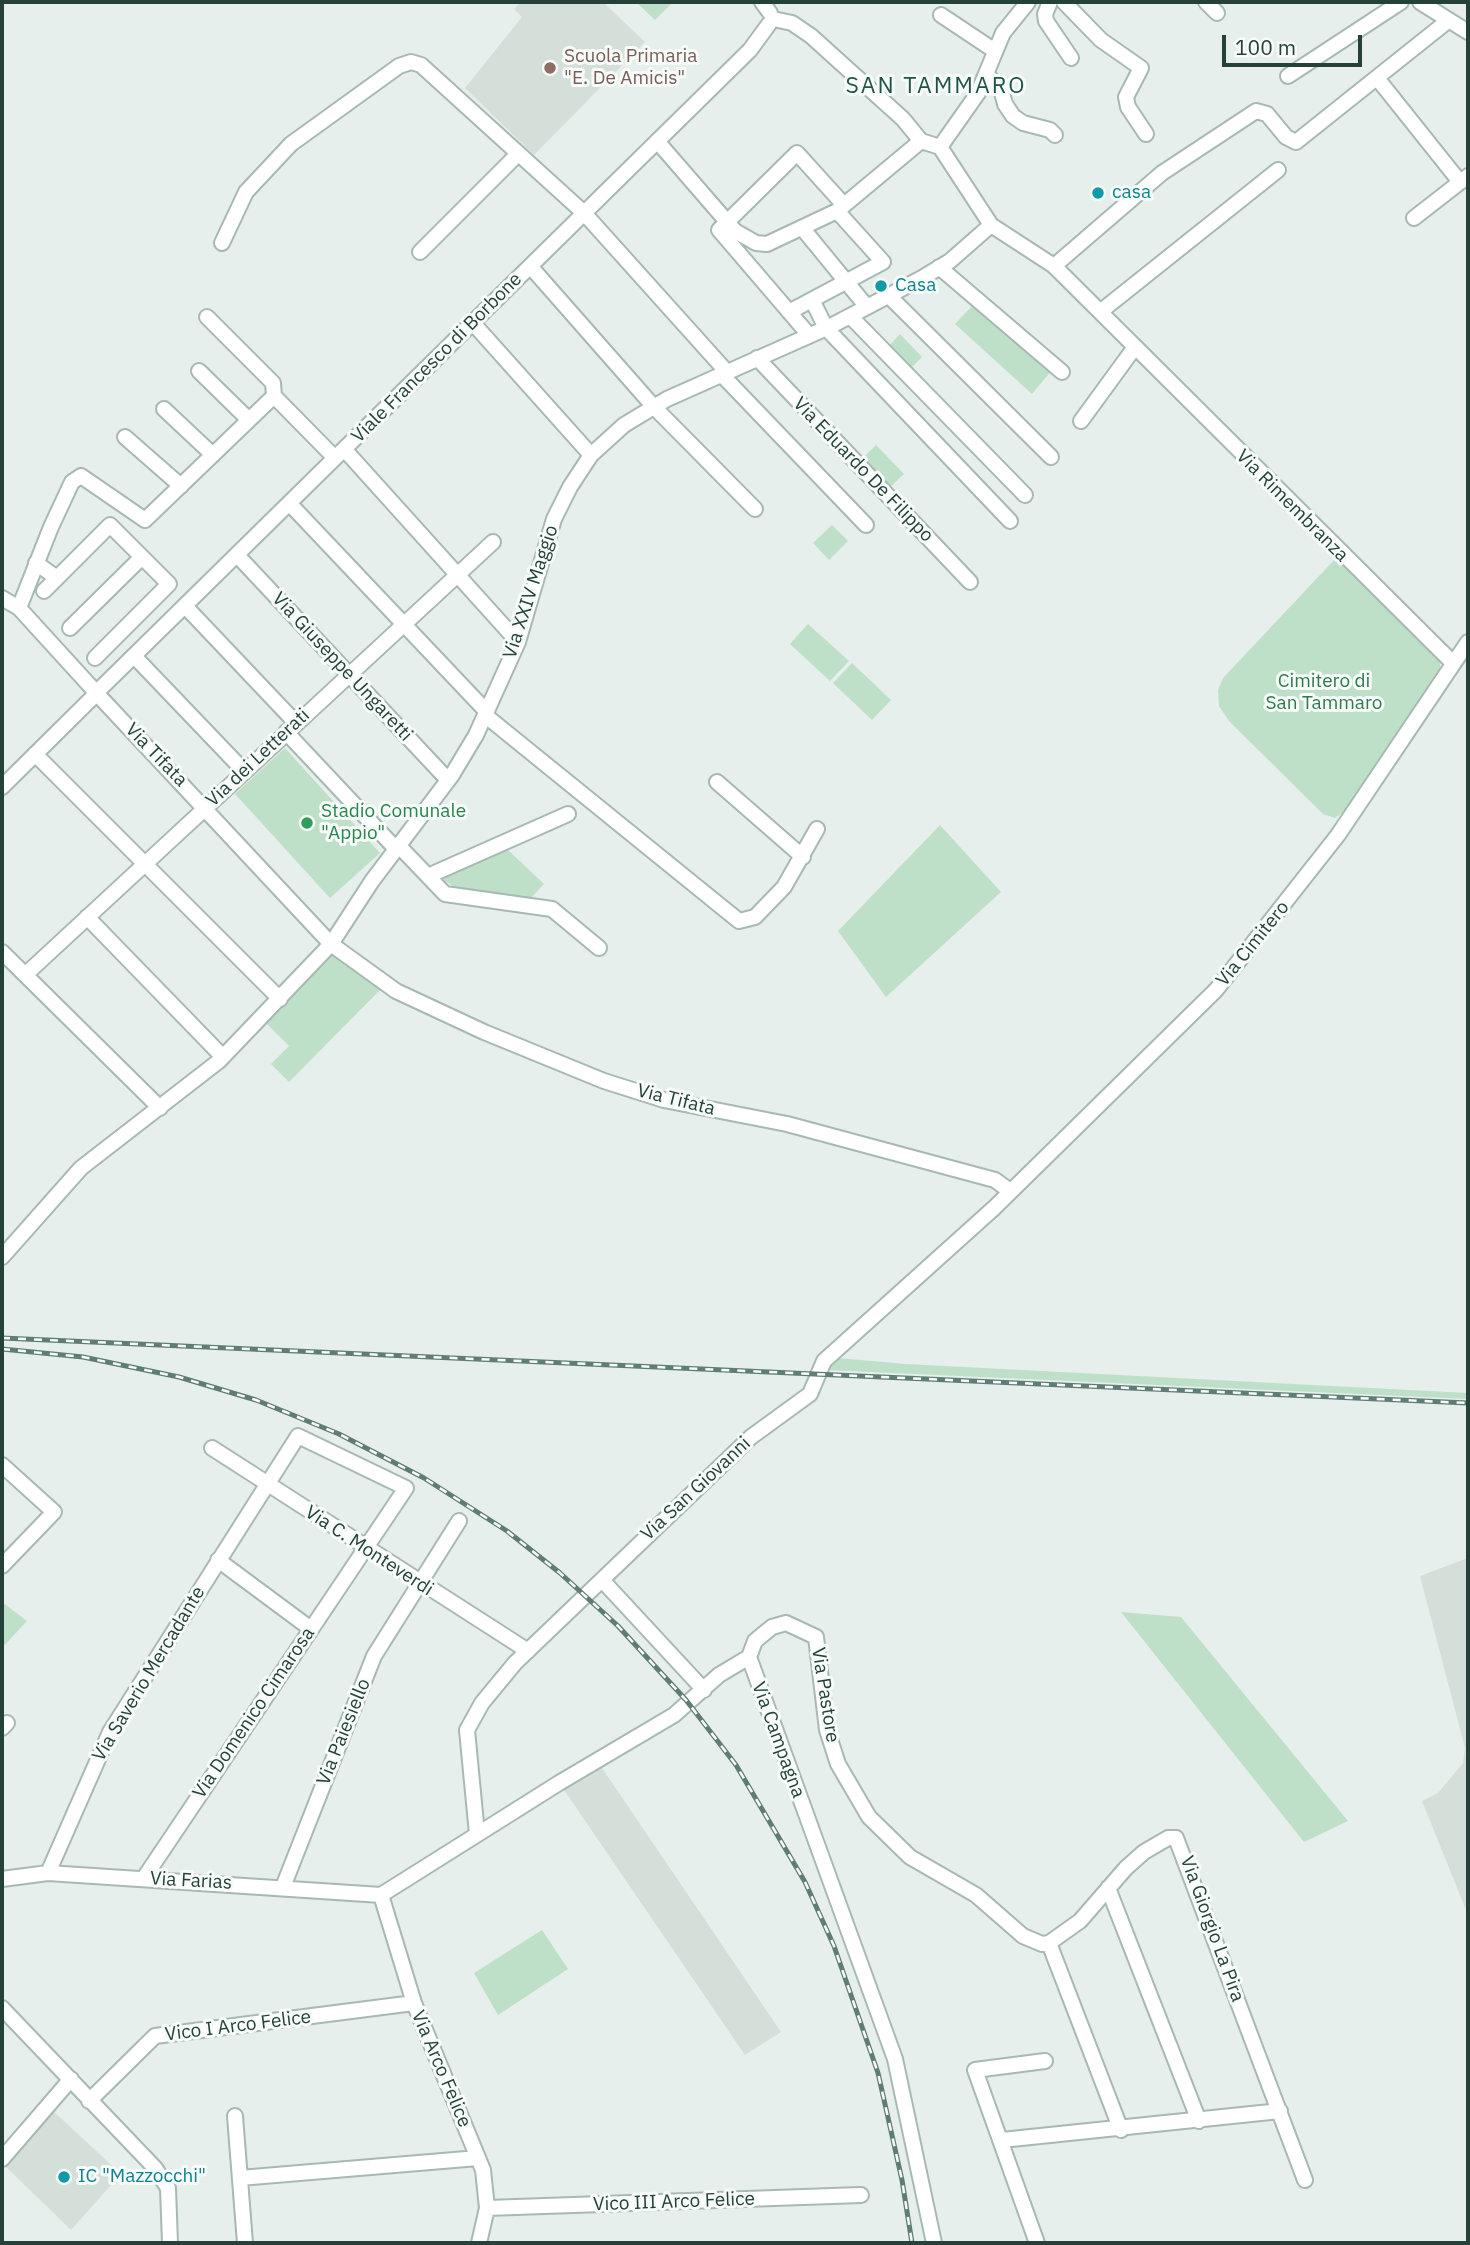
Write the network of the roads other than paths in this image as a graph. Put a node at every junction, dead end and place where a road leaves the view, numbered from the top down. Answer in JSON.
{"nodes":[{"id":1,"x":1028,"y":2,"type":"edge"},
{"id":2,"x":1050,"y":2,"type":"edge"},
{"id":3,"x":1064,"y":2,"type":"edge"},
{"id":4,"x":1206,"y":2,"type":"edge"},
{"id":5,"x":1401,"y":2,"type":"edge"},
{"id":6,"x":1420,"y":2,"type":"edge"},
{"id":7,"x":1217,"y":13,"type":"dead end"},
{"id":8,"x":770,"y":15,"type":"edge"},
{"id":9,"x":941,"y":15,"type":"dead end"},
{"id":10,"x":1449,"y":20,"type":"junction"},
{"id":11,"x":1468,"y":32,"type":"edge"},
{"id":12,"x":1468,"y":43,"type":"edge"},
{"id":13,"x":995,"y":51,"type":"junction"},
{"id":14,"x":1071,"y":58,"type":"dead end"},
{"id":15,"x":986,"y":74,"type":"junction"},
{"id":16,"x":1288,"y":76,"type":"dead end"},
{"id":17,"x":1377,"y":78,"type":"junction"},
{"id":18,"x":1146,"y":134,"type":"dead end"},
{"id":19,"x":1055,"y":135,"type":"dead end"},
{"id":20,"x":657,"y":141,"type":"junction"},
{"id":21,"x":921,"y":141,"type":"junction"},
{"id":22,"x":940,"y":147,"type":"junction"},
{"id":23,"x":518,"y":154,"type":"junction"},
{"id":24,"x":1278,"y":170,"type":"dead end"},
{"id":25,"x":1464,"y":179,"type":"edge"},
{"id":26,"x":840,"y":208,"type":"junction"},
{"id":27,"x":584,"y":213,"type":"junction"},
{"id":28,"x":1414,"y":218,"type":"dead end"},
{"id":29,"x":727,"y":222,"type":"junction"},
{"id":30,"x":991,"y":225,"type":"junction"},
{"id":31,"x":803,"y":229,"type":"junction"},
{"id":32,"x":222,"y":243,"type":"dead end"},
{"id":33,"x":420,"y":252,"type":"dead end"},
{"id":34,"x":530,"y":266,"type":"junction"},
{"id":35,"x":1054,"y":266,"type":"junction"},
{"id":36,"x":939,"y":267,"type":"junction"},
{"id":37,"x":846,"y":282,"type":"junction"},
{"id":38,"x":889,"y":296,"type":"junction"},
{"id":39,"x":812,"y":300,"type":"junction"},
{"id":40,"x":867,"y":307,"type":"junction"},
{"id":41,"x":789,"y":312,"type":"junction"},
{"id":42,"x":1100,"y":312,"type":"junction"},
{"id":43,"x":850,"y":316,"type":"junction"},
{"id":44,"x":207,"y":317,"type":"dead end"},
{"id":45,"x":472,"y":322,"type":"junction"},
{"id":46,"x":826,"y":328,"type":"junction"},
{"id":47,"x":809,"y":335,"type":"junction"},
{"id":48,"x":1135,"y":347,"type":"junction"},
{"id":49,"x":757,"y":358,"type":"junction"},
{"id":50,"x":199,"y":371,"type":"dead end"},
{"id":51,"x":724,"y":372,"type":"junction"},
{"id":52,"x":1062,"y":372,"type":"dead end"},
{"id":53,"x":274,"y":396,"type":"junction"},
{"id":54,"x":654,"y":407,"type":"junction"},
{"id":55,"x":164,"y":410,"type":"dead end"},
{"id":56,"x":249,"y":420,"type":"junction"},
{"id":57,"x":1082,"y":421,"type":"dead end"},
{"id":58,"x":125,"y":437,"type":"dead end"},
{"id":59,"x":339,"y":454,"type":"junction"},
{"id":60,"x":213,"y":455,"type":"junction"},
{"id":61,"x":592,"y":455,"type":"junction"},
{"id":62,"x":1051,"y":457,"type":"dead end"},
{"id":63,"x":181,"y":486,"type":"junction"},
{"id":64,"x":1025,"y":495,"type":"dead end"},
{"id":65,"x":289,"y":503,"type":"junction"},
{"id":66,"x":755,"y":509,"type":"dead end"},
{"id":67,"x":1010,"y":521,"type":"dead end"},
{"id":68,"x":866,"y":525,"type":"dead end"},
{"id":69,"x":492,"y":542,"type":"dead end"},
{"id":70,"x":237,"y":555,"type":"junction"},
{"id":71,"x":142,"y":557,"type":"junction"},
{"id":72,"x":36,"y":563,"type":"junction"},
{"id":73,"x":455,"y":575,"type":"junction"},
{"id":74,"x":57,"y":578,"type":"junction"},
{"id":75,"x":970,"y":582,"type":"dead end"},
{"id":76,"x":44,"y":591,"type":"dead end"},
{"id":77,"x":2,"y":598,"type":"edge"},
{"id":78,"x":185,"y":606,"type":"junction"},
{"id":79,"x":19,"y":608,"type":"junction"},
{"id":80,"x":403,"y":624,"type":"junction"},
{"id":81,"x":70,"y":628,"type":"dead end"},
{"id":82,"x":518,"y":642,"type":"junction"},
{"id":83,"x":1468,"y":642,"type":"edge"},
{"id":84,"x":134,"y":656,"type":"junction"},
{"id":85,"x":95,"y":658,"type":"dead end"},
{"id":86,"x":1452,"y":662,"type":"junction"},
{"id":87,"x":348,"y":674,"type":"junction"},
{"id":88,"x":97,"y":693,"type":"junction"},
{"id":89,"x":486,"y":714,"type":"junction"},
{"id":90,"x":291,"y":727,"type":"junction"},
{"id":91,"x":35,"y":754,"type":"junction"},
{"id":92,"x":244,"y":771,"type":"junction"},
{"id":93,"x":448,"y":780,"type":"junction"},
{"id":94,"x":717,"y":782,"type":"dead end"},
{"id":95,"x":2,"y":787,"type":"edge"},
{"id":96,"x":206,"y":807,"type":"junction"},
{"id":97,"x":568,"y":814,"type":"dead end"},
{"id":98,"x":817,"y":829,"type":"dead end"},
{"id":99,"x":397,"y":848,"type":"junction"},
{"id":100,"x":803,"y":857,"type":"junction"},
{"id":101,"x":144,"y":864,"type":"junction"},
{"id":102,"x":428,"y":876,"type":"junction"},
{"id":103,"x":87,"y":917,"type":"junction"},
{"id":104,"x":347,"y":919,"type":"junction"},
{"id":105,"x":331,"y":943,"type":"junction"},
{"id":106,"x":598,"y":948,"type":"dead end"},
{"id":107,"x":2,"y":952,"type":"edge"},
{"id":108,"x":358,"y":963,"type":"junction"},
{"id":109,"x":25,"y":975,"type":"junction"},
{"id":110,"x":280,"y":999,"type":"junction"},
{"id":111,"x":223,"y":1057,"type":"junction"},
{"id":112,"x":155,"y":1112,"type":"junction"},
{"id":113,"x":1010,"y":1191,"type":"junction"},
{"id":114,"x":2,"y":1257,"type":"edge"},
{"id":115,"x":212,"y":1448,"type":"dead end"},
{"id":116,"x":2,"y":1465,"type":"edge"},
{"id":117,"x":265,"y":1484,"type":"junction"},
{"id":118,"x":459,"y":1521,"type":"dead end"},
{"id":119,"x":364,"y":1548,"type":"junction"},
{"id":120,"x":218,"y":1560,"type":"junction"},
{"id":121,"x":2,"y":1566,"type":"edge"},
{"id":122,"x":602,"y":1580,"type":"junction"},
{"id":123,"x":421,"y":1584,"type":"junction"},
{"id":124,"x":311,"y":1629,"type":"junction"},
{"id":125,"x":528,"y":1651,"type":"junction"},
{"id":126,"x":749,"y":1657,"type":"junction"},
{"id":127,"x":704,"y":1690,"type":"junction"},
{"id":128,"x":477,"y":1834,"type":"junction"},
{"id":129,"x":48,"y":1873,"type":"junction"},
{"id":130,"x":144,"y":1878,"type":"junction"},
{"id":131,"x":2,"y":1879,"type":"edge"},
{"id":132,"x":283,"y":1887,"type":"junction"},
{"id":133,"x":1108,"y":1888,"type":"junction"},
{"id":134,"x":381,"y":1895,"type":"junction"},
{"id":135,"x":1049,"y":1943,"type":"junction"},
{"id":136,"x":414,"y":2003,"type":"junction"},
{"id":137,"x":2,"y":2008,"type":"edge"},
{"id":138,"x":1045,"y":2061,"type":"dead end"},
{"id":139,"x":71,"y":2079,"type":"junction"},
{"id":140,"x":89,"y":2101,"type":"junction"},
{"id":141,"x":1280,"y":2111,"type":"junction"},
{"id":142,"x":235,"y":2116,"type":"dead end"},
{"id":143,"x":1199,"y":2121,"type":"junction"},
{"id":144,"x":1121,"y":2130,"type":"junction"},
{"id":145,"x":1002,"y":2140,"type":"junction"},
{"id":146,"x":478,"y":2158,"type":"junction"},
{"id":147,"x":2,"y":2159,"type":"edge"},
{"id":148,"x":240,"y":2178,"type":"junction"},
{"id":149,"x":1305,"y":2180,"type":"dead end"},
{"id":150,"x":861,"y":2195,"type":"dead end"},
{"id":151,"x":487,"y":2208,"type":"junction"},
{"id":152,"x":170,"y":2243,"type":"edge"},
{"id":153,"x":245,"y":2243,"type":"edge"},
{"id":154,"x":479,"y":2243,"type":"edge"},
{"id":155,"x":934,"y":2243,"type":"edge"},
{"id":156,"x":1037,"y":2243,"type":"edge"}],
"edges":[{"from":1,"to":13,"type":"street"},
{"from":2,"to":14,"type":"street"},
{"from":3,"to":18,"type":"street"},
{"from":4,"to":7,"type":"street"},
{"from":5,"to":16,"type":"street"},
{"from":6,"to":10,"type":"street"},
{"from":8,"to":20,"type":"street","name":"Viale Francesco di Borbone"},
{"from":8,"to":21,"type":"street"},
{"from":9,"to":13,"type":"street"},
{"from":10,"to":11,"type":"street"},
{"from":10,"to":12,"type":"street"},
{"from":10,"to":17,"type":"street"},
{"from":13,"to":15,"type":"street"},
{"from":15,"to":19,"type":"street"},
{"from":15,"to":22,"type":"street"},
{"from":17,"to":25,"type":"street"},
{"from":17,"to":35,"type":"street"},
{"from":20,"to":27,"type":"street","name":"Viale Francesco di Borbone"},
{"from":20,"to":29,"type":"street"},
{"from":21,"to":22,"type":"street"},
{"from":21,"to":26,"type":"street"},
{"from":22,"to":30,"type":"street"},
{"from":23,"to":27,"type":"street"},
{"from":23,"to":32,"type":"street"},
{"from":23,"to":33,"type":"street"},
{"from":24,"to":42,"type":"street"},
{"from":25,"to":28,"type":"street"},
{"from":26,"to":29,"type":"street"},
{"from":26,"to":31,"type":"street"},
{"from":26,"to":37,"type":"street"},
{"from":27,"to":34,"type":"street","name":"Viale Francesco di Borbone"},
{"from":27,"to":51,"type":"street"},
{"from":29,"to":31,"type":"street"},
{"from":29,"to":41,"type":"street"},
{"from":30,"to":35,"type":"street","name":"Via Rimembranza"},
{"from":30,"to":36,"type":"street","name":"Via XXIV Maggio"},
{"from":31,"to":37,"type":"street"},
{"from":34,"to":45,"type":"street","name":"Viale Francesco di Borbone"},
{"from":34,"to":54,"type":"street"},
{"from":35,"to":42,"type":"street","name":"Via Rimembranza"},
{"from":36,"to":38,"type":"street","name":"Via XXIV Maggio"},
{"from":36,"to":52,"type":"street"},
{"from":37,"to":39,"type":"street"},
{"from":37,"to":40,"type":"street"},
{"from":38,"to":40,"type":"street","name":"Via XXIV Maggio"},
{"from":38,"to":62,"type":"street"},
{"from":39,"to":41,"type":"street"},
{"from":39,"to":46,"type":"street"},
{"from":40,"to":43,"type":"street","name":"Via XXIV Maggio"},
{"from":41,"to":47,"type":"street"},
{"from":42,"to":48,"type":"street","name":"Via Rimembranza"},
{"from":43,"to":46,"type":"street","name":"Via XXIV Maggio"},
{"from":43,"to":64,"type":"street"},
{"from":44,"to":53,"type":"street"},
{"from":45,"to":59,"type":"street","name":"Viale Francesco di Borbone"},
{"from":45,"to":61,"type":"street"},
{"from":46,"to":47,"type":"street","name":"Via XXIV Maggio"},
{"from":46,"to":67,"type":"street"},
{"from":47,"to":49,"type":"street","name":"Via XXIV Maggio"},
{"from":48,"to":57,"type":"street"},
{"from":48,"to":86,"type":"street","name":"Via Rimembranza"},
{"from":49,"to":51,"type":"street","name":"Via XXIV Maggio"},
{"from":49,"to":75,"type":"street","name":"Via Eduardo De Filippo"},
{"from":50,"to":56,"type":"street"},
{"from":51,"to":54,"type":"street","name":"Via XXIV Maggio"},
{"from":51,"to":68,"type":"street"},
{"from":53,"to":56,"type":"street"},
{"from":53,"to":59,"type":"street"},
{"from":54,"to":61,"type":"street","name":"Via XXIV Maggio"},
{"from":54,"to":66,"type":"street"},
{"from":55,"to":60,"type":"street"},
{"from":56,"to":60,"type":"street"},
{"from":58,"to":63,"type":"street"},
{"from":59,"to":65,"type":"street","name":"Viale Francesco di Borbone"},
{"from":59,"to":73,"type":"street"},
{"from":60,"to":63,"type":"street"},
{"from":61,"to":82,"type":"street","name":"Via XXIV Maggio"},
{"from":63,"to":72,"type":"street"},
{"from":65,"to":70,"type":"street","name":"Viale Francesco di Borbone"},
{"from":65,"to":80,"type":"street"},
{"from":69,"to":73,"type":"street","name":"Via dei Letterati"},
{"from":70,"to":78,"type":"street","name":"Viale Francesco di Borbone"},
{"from":70,"to":87,"type":"street","name":"Via Giuseppe Ungaretti"},
{"from":71,"to":74,"type":"street"},
{"from":71,"to":81,"type":"street"},
{"from":71,"to":85,"type":"street"},
{"from":72,"to":74,"type":"street"},
{"from":72,"to":79,"type":"street"},
{"from":73,"to":80,"type":"street","name":"Via dei Letterati"},
{"from":73,"to":82,"type":"street"},
{"from":74,"to":76,"type":"street"},
{"from":77,"to":79,"type":"street","name":"Via Tifata"},
{"from":78,"to":84,"type":"street","name":"Viale Francesco di Borbone"},
{"from":78,"to":90,"type":"street"},
{"from":79,"to":88,"type":"street","name":"Via Tifata"},
{"from":80,"to":87,"type":"street","name":"Via dei Letterati"},
{"from":80,"to":89,"type":"street"},
{"from":82,"to":89,"type":"street","name":"Via XXIV Maggio"},
{"from":83,"to":86,"type":"street","name":"Via Cimitero"},
{"from":84,"to":88,"type":"street","name":"Viale Francesco di Borbone"},
{"from":84,"to":92,"type":"street"},
{"from":86,"to":113,"type":"street","name":"Via Cimitero"},
{"from":87,"to":90,"type":"street","name":"Via dei Letterati"},
{"from":87,"to":93,"type":"street","name":"Via Giuseppe Ungaretti"},
{"from":88,"to":91,"type":"street","name":"Viale Francesco di Borbone"},
{"from":88,"to":96,"type":"street","name":"Via Tifata"},
{"from":89,"to":93,"type":"street","name":"Via XXIV Maggio"},
{"from":89,"to":100,"type":"street"},
{"from":90,"to":92,"type":"street","name":"Via dei Letterati"},
{"from":90,"to":99,"type":"street"},
{"from":91,"to":95,"type":"street","name":"Viale Francesco di Borbone"},
{"from":91,"to":101,"type":"street"},
{"from":92,"to":96,"type":"street","name":"Via dei Letterati"},
{"from":93,"to":99,"type":"street","name":"Via XXIV Maggio"},
{"from":94,"to":100,"type":"street"},
{"from":96,"to":101,"type":"street","name":"Via dei Letterati"},
{"from":96,"to":105,"type":"street","name":"Via Tifata"},
{"from":97,"to":102,"type":"street"},
{"from":98,"to":100,"type":"street"},
{"from":99,"to":102,"type":"street"},
{"from":99,"to":104,"type":"street","name":"Via XXIV Maggio"},
{"from":101,"to":103,"type":"street","name":"Via dei Letterati"},
{"from":101,"to":110,"type":"street"},
{"from":102,"to":106,"type":"street"},
{"from":103,"to":109,"type":"street","name":"Via dei Letterati"},
{"from":103,"to":111,"type":"street"},
{"from":104,"to":105,"type":"street","name":"Via XXIV Maggio"},
{"from":104,"to":108,"type":"street"},
{"from":105,"to":108,"type":"street","name":"Via Tifata"},
{"from":105,"to":110,"type":"street","name":"Via XXIV Maggio"},
{"from":107,"to":109,"type":"street"},
{"from":108,"to":113,"type":"street","name":"Via Tifata"},
{"from":109,"to":112,"type":"street"},
{"from":110,"to":111,"type":"street","name":"Via XXIV Maggio"},
{"from":111,"to":112,"type":"street","name":"Via XXIV Maggio"},
{"from":112,"to":114,"type":"street","name":"Via XXIV Maggio"},
{"from":113,"to":122,"type":"street","name":"Via San Giovanni"},
{"from":115,"to":117,"type":"street","name":"Via C. Monteverdi"},
{"from":116,"to":121,"type":"street"},
{"from":117,"to":119,"type":"street","name":"Via C. Monteverdi"},
{"from":117,"to":119,"type":"street","name":"Via Domenico Cimarosa"},
{"from":117,"to":120,"type":"street","name":"Via Saverio Mercadante"},
{"from":118,"to":123,"type":"street","name":"Via Paiesiello"},
{"from":119,"to":123,"type":"street","name":"Via C. Monteverdi"},
{"from":119,"to":124,"type":"street","name":"Via Domenico Cimarosa"},
{"from":120,"to":124,"type":"street"},
{"from":120,"to":129,"type":"street","name":"Via Saverio Mercadante"},
{"from":122,"to":125,"type":"street","name":"Via San Giovanni"},
{"from":122,"to":127,"type":"street"},
{"from":123,"to":125,"type":"street","name":"Via C. Monteverdi"},
{"from":123,"to":132,"type":"street","name":"Via Paiesiello"},
{"from":124,"to":130,"type":"street","name":"Via Domenico Cimarosa"},
{"from":125,"to":128,"type":"street","name":"Via San Giovanni"},
{"from":126,"to":127,"type":"street","name":"Via Campagna"},
{"from":126,"to":135,"type":"street","name":"Via Pastore"},
{"from":126,"to":155,"type":"street","name":"Via Campagna"},
{"from":127,"to":128,"type":"street","name":"Via Campagna"},
{"from":128,"to":134,"type":"street","name":"Via Campagna"},
{"from":129,"to":130,"type":"street","name":"Via Farias"},
{"from":129,"to":131,"type":"street","name":"Via Farias"},
{"from":130,"to":132,"type":"street","name":"Via Farias"},
{"from":132,"to":134,"type":"street","name":"Via Farias"},
{"from":133,"to":135,"type":"street","name":"Via Giorgio La Pira"},
{"from":133,"to":141,"type":"street","name":"Via Giorgio La Pira"},
{"from":133,"to":143,"type":"street"},
{"from":134,"to":136,"type":"street","name":"Via Arco Felice"},
{"from":135,"to":144,"type":"street"},
{"from":136,"to":140,"type":"street","name":"Vico I Arco Felice"},
{"from":136,"to":146,"type":"street","name":"Via Arco Felice"},
{"from":137,"to":139,"type":"street"},
{"from":138,"to":145,"type":"street"},
{"from":139,"to":140,"type":"street"},
{"from":139,"to":147,"type":"street"},
{"from":140,"to":152,"type":"street"},
{"from":141,"to":143,"type":"street"},
{"from":141,"to":149,"type":"street","name":"Via Giorgio La Pira"},
{"from":142,"to":148,"type":"street"},
{"from":143,"to":144,"type":"street"},
{"from":144,"to":145,"type":"street"},
{"from":145,"to":156,"type":"street"},
{"from":146,"to":148,"type":"street"},
{"from":146,"to":151,"type":"street","name":"Via Arco Felice"},
{"from":148,"to":153,"type":"street"},
{"from":150,"to":151,"type":"street","name":"Vico III Arco Felice"},
{"from":151,"to":154,"type":"street","name":"Via Arco Felice"}]}
